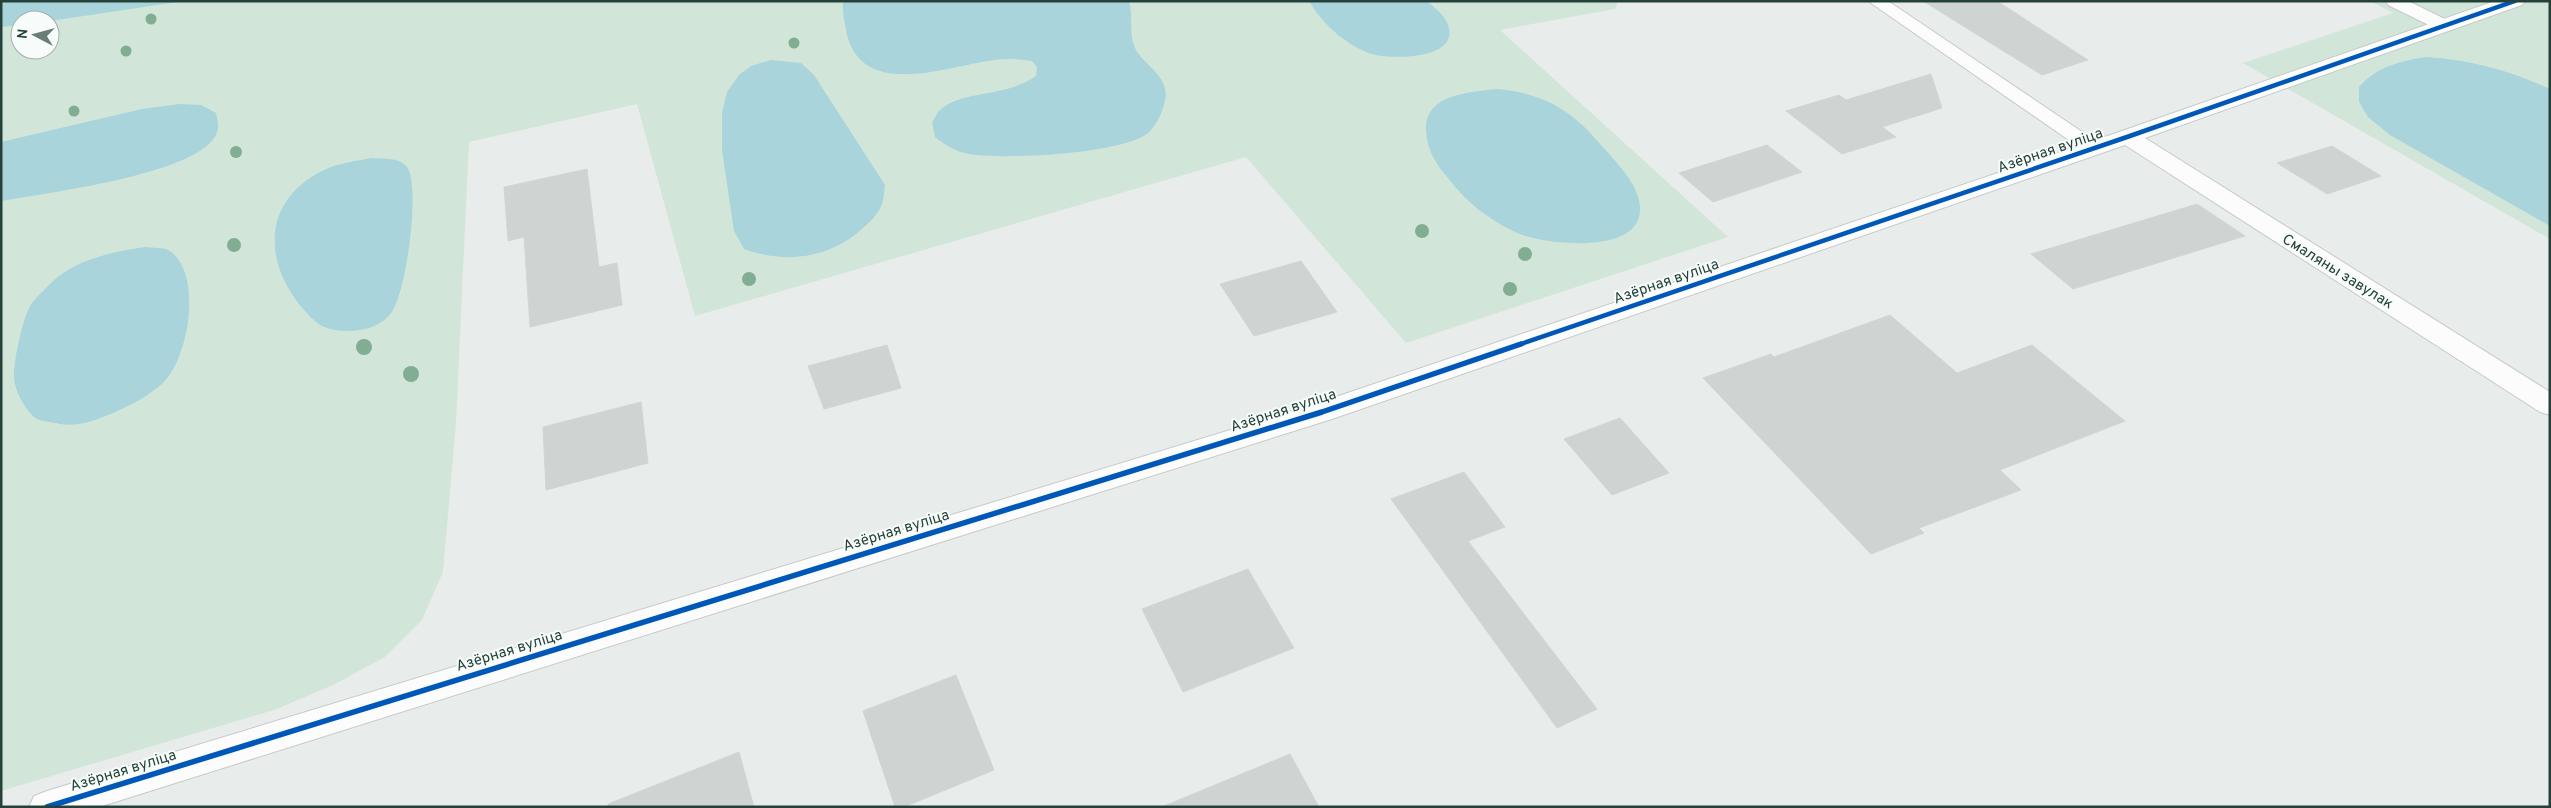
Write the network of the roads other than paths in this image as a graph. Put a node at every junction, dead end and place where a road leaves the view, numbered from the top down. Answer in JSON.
{"nodes":[{"id":1,"x":1876,"y":1,"type":"edge"},
{"id":2,"x":2394,"y":1,"type":"edge"},
{"id":3,"x":2515,"y":1,"type":"edge"},
{"id":4,"x":2445,"y":26,"type":"junction"},
{"id":5,"x":2127,"y":137,"type":"junction"},
{"id":6,"x":2093,"y":148,"type":"junction"},
{"id":7,"x":2550,"y":405,"type":"edge"},
{"id":8,"x":46,"y":807,"type":"edge"}],
"edges":[{"from":1,"to":6,"type":"lane"},
{"from":2,"to":4,"type":"lane"},
{"from":3,"to":4,"type":"street","name":"Азёрная вуліца"},
{"from":4,"to":5,"type":"street","name":"Азёрная вуліца"},
{"from":5,"to":6,"type":"street","name":"Азёрная вуліца"},
{"from":5,"to":7,"type":"street","name":"Смаляны завулак"},
{"from":6,"to":8,"type":"street","name":"Азёрная вуліца"}]}
